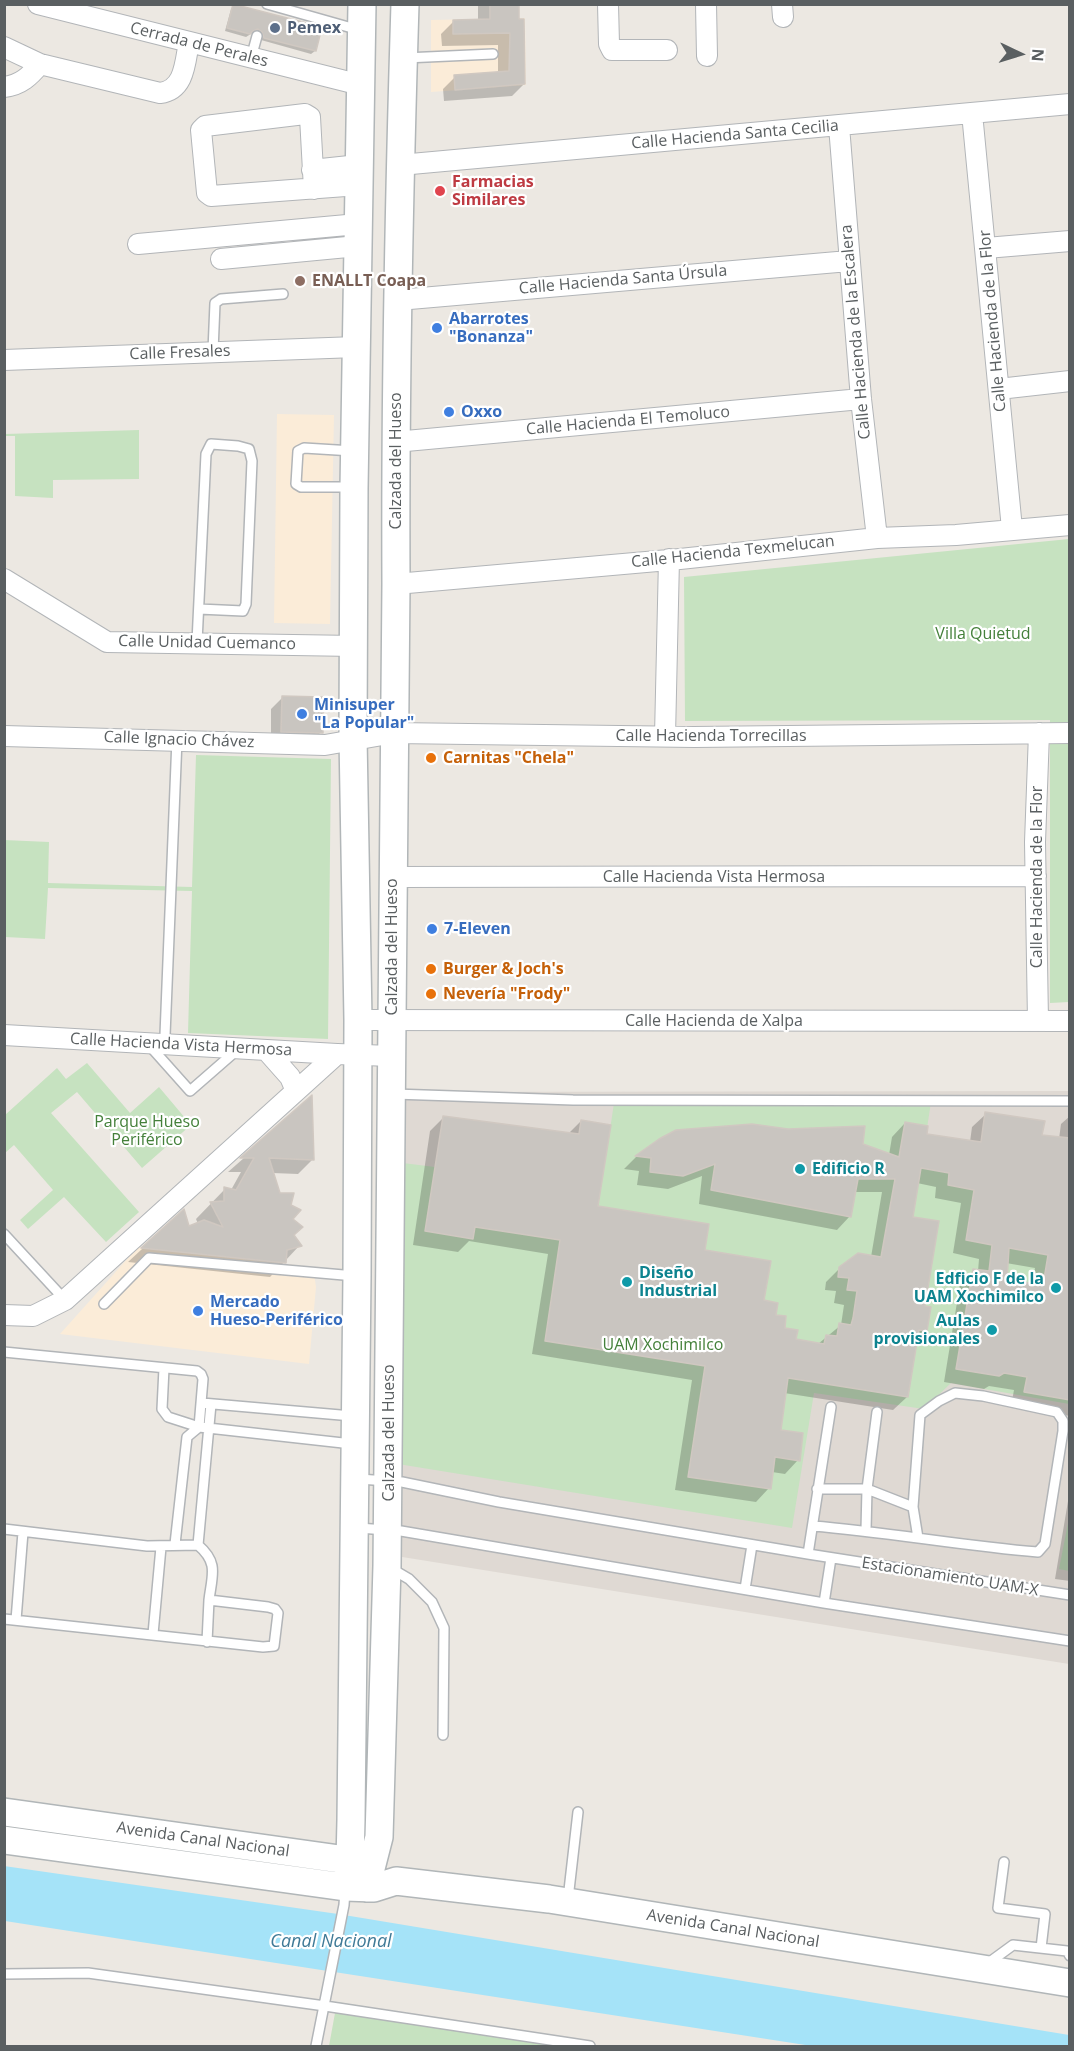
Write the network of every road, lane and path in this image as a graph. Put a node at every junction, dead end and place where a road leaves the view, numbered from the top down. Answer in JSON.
{"nodes":[{"id":1,"x":38,"y":4,"type":"edge"},
{"id":2,"x":405,"y":4,"type":"edge"},
{"id":3,"x":608,"y":4,"type":"edge"},
{"id":4,"x":706,"y":4,"type":"edge"},
{"id":5,"x":265,"y":7,"type":"edge"},
{"id":6,"x":362,"y":17,"type":"edge"},
{"id":7,"x":257,"y":36,"type":"dead end"},
{"id":8,"x":189,"y":42,"type":"junction"},
{"id":9,"x":4,"y":47,"type":"edge"},
{"id":10,"x":667,"y":50,"type":"dead end"},
{"id":11,"x":493,"y":54,"type":"dead end"},
{"id":12,"x":707,"y":56,"type":"dead end"},
{"id":13,"x":251,"y":58,"type":"junction"},
{"id":14,"x":403,"y":58,"type":"junction"},
{"id":15,"x":40,"y":64,"type":"junction"},
{"id":16,"x":361,"y":86,"type":"junction"},
{"id":17,"x":4,"y":87,"type":"edge"},
{"id":18,"x":1070,"y":104,"type":"edge"},
{"id":19,"x":972,"y":113,"type":"junction"},
{"id":20,"x":838,"y":126,"type":"junction"},
{"id":21,"x":400,"y":165,"type":"junction"},
{"id":22,"x":359,"y":175,"type":"junction"},
{"id":23,"x":313,"y":179,"type":"junction"},
{"id":24,"x":358,"y":235,"type":"junction"},
{"id":25,"x":1070,"y":241,"type":"edge"},
{"id":26,"x":138,"y":244,"type":"dead end"},
{"id":27,"x":986,"y":248,"type":"junction"},
{"id":28,"x":221,"y":259,"type":"dead end"},
{"id":29,"x":849,"y":261,"type":"junction"},
{"id":30,"x":283,"y":294,"type":"dead end"},
{"id":31,"x":398,"y":300,"type":"junction"},
{"id":32,"x":356,"y":347,"type":"junction"},
{"id":33,"x":213,"y":351,"type":"junction"},
{"id":34,"x":4,"y":360,"type":"edge"},
{"id":35,"x":1070,"y":381,"type":"edge"},
{"id":36,"x":999,"y":388,"type":"junction"},
{"id":37,"x":861,"y":399,"type":"junction"},
{"id":38,"x":395,"y":442,"type":"junction"},
{"id":39,"x":356,"y":451,"type":"junction"},
{"id":40,"x":354,"y":488,"type":"junction"},
{"id":41,"x":1070,"y":525,"type":"edge"},
{"id":42,"x":1012,"y":529,"type":"junction"},
{"id":43,"x":877,"y":538,"type":"junction"},
{"id":44,"x":669,"y":559,"type":"junction"},
{"id":45,"x":4,"y":579,"type":"edge"},
{"id":46,"x":396,"y":584,"type":"junction"},
{"id":47,"x":199,"y":609,"type":"junction"},
{"id":48,"x":197,"y":642,"type":"junction"},
{"id":49,"x":354,"y":646,"type":"junction"},
{"id":50,"x":1039,"y":733,"type":"junction"},
{"id":51,"x":1070,"y":733,"type":"edge"},
{"id":52,"x":394,"y":734,"type":"junction"},
{"id":53,"x":4,"y":736,"type":"edge"},
{"id":54,"x":664,"y":736,"type":"junction"},
{"id":55,"x":177,"y":739,"type":"junction"},
{"id":56,"x":354,"y":740,"type":"junction"},
{"id":57,"x":1036,"y":876,"type":"junction"},
{"id":58,"x":392,"y":877,"type":"junction"},
{"id":59,"x":358,"y":1020,"type":"junction"},
{"id":60,"x":392,"y":1020,"type":"junction"},
{"id":61,"x":1038,"y":1022,"type":"junction"},
{"id":62,"x":1070,"y":1022,"type":"edge"},
{"id":63,"x":4,"y":1035,"type":"edge"},
{"id":64,"x":157,"y":1039,"type":"junction"},
{"id":65,"x":239,"y":1049,"type":"junction"},
{"id":66,"x":267,"y":1051,"type":"junction"},
{"id":67,"x":348,"y":1055,"type":"junction"},
{"id":68,"x":391,"y":1056,"type":"junction"},
{"id":69,"x":296,"y":1091,"type":"junction"},
{"id":70,"x":391,"y":1094,"type":"junction"},
{"id":71,"x":1070,"y":1101,"type":"edge"},
{"id":72,"x":4,"y":1234,"type":"edge"},
{"id":73,"x":357,"y":1276,"type":"junction"},
{"id":74,"x":65,"y":1300,"type":"junction"},
{"id":75,"x":104,"y":1304,"type":"dead end"},
{"id":76,"x":5,"y":1314,"type":"edge"},
{"id":77,"x":4,"y":1352,"type":"edge"},
{"id":78,"x":164,"y":1368,"type":"junction"},
{"id":79,"x":206,"y":1403,"type":"junction"},
{"id":80,"x":831,"y":1407,"type":"dead end"},
{"id":81,"x":877,"y":1412,"type":"dead end"},
{"id":82,"x":356,"y":1416,"type":"junction"},
{"id":83,"x":204,"y":1427,"type":"junction"},
{"id":84,"x":355,"y":1444,"type":"junction"},
{"id":85,"x":355,"y":1478,"type":"junction"},
{"id":86,"x":388,"y":1480,"type":"junction"},
{"id":87,"x":818,"y":1489,"type":"junction"},
{"id":88,"x":867,"y":1489,"type":"junction"},
{"id":89,"x":913,"y":1507,"type":"junction"},
{"id":90,"x":813,"y":1526,"type":"junction"},
{"id":91,"x":354,"y":1528,"type":"junction"},
{"id":92,"x":4,"y":1529,"type":"edge"},
{"id":93,"x":388,"y":1529,"type":"junction"},
{"id":94,"x":866,"y":1530,"type":"junction"},
{"id":95,"x":23,"y":1532,"type":"junction"},
{"id":96,"x":918,"y":1538,"type":"junction"},
{"id":97,"x":175,"y":1544,"type":"junction"},
{"id":98,"x":198,"y":1545,"type":"junction"},
{"id":99,"x":752,"y":1545,"type":"junction"},
{"id":100,"x":161,"y":1547,"type":"junction"},
{"id":101,"x":808,"y":1554,"type":"junction"},
{"id":102,"x":831,"y":1558,"type":"junction"},
{"id":103,"x":387,"y":1566,"type":"junction"},
{"id":104,"x":745,"y":1589,"type":"junction"},
{"id":105,"x":1070,"y":1595,"type":"edge"},
{"id":106,"x":210,"y":1600,"type":"junction"},
{"id":107,"x":824,"y":1603,"type":"junction"},
{"id":108,"x":4,"y":1618,"type":"edge"},
{"id":109,"x":16,"y":1620,"type":"junction"},
{"id":110,"x":153,"y":1634,"type":"junction"},
{"id":111,"x":1070,"y":1641,"type":"edge"},
{"id":112,"x":207,"y":1642,"type":"junction"},
{"id":113,"x":442,"y":1735,"type":"dead end"},
{"id":114,"x":4,"y":1812,"type":"edge"},
{"id":115,"x":578,"y":1812,"type":"dead end"},
{"id":116,"x":351,"y":1820,"type":"junction"},
{"id":117,"x":4,"y":1840,"type":"edge"},
{"id":118,"x":300,"y":1854,"type":"junction"},
{"id":119,"x":1004,"y":1862,"type":"dead end"},
{"id":120,"x":353,"y":1886,"type":"junction"},
{"id":121,"x":568,"y":1902,"type":"junction"},
{"id":122,"x":1041,"y":1948,"type":"junction"},
{"id":123,"x":1070,"y":1956,"type":"edge"},
{"id":124,"x":980,"y":1969,"type":"junction"},
{"id":125,"x":4,"y":1974,"type":"edge"},
{"id":126,"x":1070,"y":1983,"type":"edge"},
{"id":127,"x":324,"y":2006,"type":"junction"},
{"id":128,"x":316,"y":2046,"type":"edge"},
{"id":129,"x":590,"y":2046,"type":"edge"}],
"edges":[{"from":1,"to":8,"type":"street","name":"Cerrada de Perales"},
{"from":2,"to":14,"type":"main road","name":"Calzada del Hueso"},
{"from":3,"to":10,"type":"street"},
{"from":4,"to":12,"type":"street"},
{"from":5,"to":6,"type":"lane"},
{"from":6,"to":16,"type":"main road","name":"Calzada del Hueso"},
{"from":7,"to":13,"type":"lane"},
{"from":8,"to":13,"type":"street","name":"Cerrada de Perales"},
{"from":8,"to":15,"type":"street"},
{"from":9,"to":15,"type":"street"},
{"from":11,"to":14,"type":"lane"},
{"from":13,"to":16,"type":"street","name":"Cerrada de Perales"},
{"from":14,"to":21,"type":"main road","name":"Calzada del Hueso"},
{"from":15,"to":17,"type":"street"},
{"from":16,"to":22,"type":"main road","name":"Calzada del Hueso"},
{"from":18,"to":19,"type":"street","name":"Calle Hacienda Santa Cecilia"},
{"from":19,"to":20,"type":"street","name":"Calle Hacienda Santa Cecilia"},
{"from":19,"to":27,"type":"street","name":"Calle Hacienda de la Flor"},
{"from":20,"to":21,"type":"street","name":"Calle Hacienda Santa Cecilia"},
{"from":20,"to":29,"type":"street","name":"Calle Hacienda de la Escalera"},
{"from":21,"to":31,"type":"main road","name":"Calzada del Hueso"},
{"from":22,"to":23,"type":"street"},
{"from":22,"to":24,"type":"main road","name":"Calzada del Hueso"},
{"from":23,"to":23,"type":"street"},
{"from":24,"to":26,"type":"street"},
{"from":24,"to":28,"type":"street"},
{"from":24,"to":32,"type":"main road","name":"Calzada del Hueso"},
{"from":25,"to":27,"type":"street"},
{"from":27,"to":36,"type":"street","name":"Calle Hacienda de la Flor"},
{"from":29,"to":31,"type":"street","name":"Calle Hacienda Santa Úrsula"},
{"from":29,"to":37,"type":"street","name":"Calle Hacienda de la Escalera"},
{"from":30,"to":33,"type":"lane"},
{"from":31,"to":38,"type":"main road","name":"Calzada del Hueso"},
{"from":32,"to":33,"type":"street","name":"Calle Fresales"},
{"from":32,"to":39,"type":"main road","name":"Calzada del Hueso"},
{"from":33,"to":34,"type":"street","name":"Calle Fresales"},
{"from":35,"to":36,"type":"street"},
{"from":36,"to":42,"type":"street","name":"Calle Hacienda de la Flor"},
{"from":37,"to":38,"type":"street","name":"Calle Hacienda El Temoluco"},
{"from":37,"to":43,"type":"street","name":"Calle Hacienda de la Escalera"},
{"from":38,"to":46,"type":"main road","name":"Calzada del Hueso"},
{"from":39,"to":40,"type":"main road","name":"Calzada del Hueso"},
{"from":39,"to":40,"type":"lane"},
{"from":40,"to":49,"type":"main road","name":"Calzada del Hueso"},
{"from":41,"to":42,"type":"street","name":"Calle Hacienda Texmelucan"},
{"from":42,"to":43,"type":"street","name":"Calle Hacienda Texmelucan"},
{"from":43,"to":44,"type":"street","name":"Calle Hacienda Texmelucan"},
{"from":44,"to":46,"type":"street","name":"Calle Hacienda Texmelucan"},
{"from":44,"to":54,"type":"street"},
{"from":45,"to":48,"type":"street","name":"Calle Unidad Cuemanco"},
{"from":46,"to":52,"type":"main road","name":"Calzada del Hueso"},
{"from":47,"to":47,"type":"lane"},
{"from":47,"to":48,"type":"lane"},
{"from":48,"to":49,"type":"street","name":"Calle Unidad Cuemanco"},
{"from":49,"to":56,"type":"main road","name":"Calzada del Hueso"},
{"from":50,"to":51,"type":"street","name":"Calle Hacienda Torrecillas"},
{"from":50,"to":54,"type":"street","name":"Calle Hacienda Torrecillas"},
{"from":50,"to":57,"type":"street","name":"Calle Hacienda de la Flor"},
{"from":52,"to":54,"type":"street","name":"Calle Hacienda Torrecillas"},
{"from":52,"to":56,"type":"street","name":"Calle Hacienda Torrecillas"},
{"from":52,"to":58,"type":"main road","name":"Calzada del Hueso"},
{"from":53,"to":55,"type":"street","name":"Calle Ignacio Chávez"},
{"from":55,"to":56,"type":"street","name":"Calle Ignacio Chávez"},
{"from":55,"to":64,"type":"lane"},
{"from":56,"to":59,"type":"main road","name":"Calzada del Hueso"},
{"from":57,"to":58,"type":"street","name":"Calle Hacienda Vista Hermosa"},
{"from":57,"to":61,"type":"street","name":"Calle Hacienda de la Flor"},
{"from":58,"to":60,"type":"main road","name":"Calzada del Hueso"},
{"from":59,"to":60,"type":"street","name":"Calle Hacienda de Xalpa"},
{"from":59,"to":67,"type":"main road","name":"Calzada del Hueso"},
{"from":60,"to":61,"type":"street","name":"Calle Hacienda de Xalpa"},
{"from":60,"to":68,"type":"main road","name":"Calzada del Hueso"},
{"from":61,"to":62,"type":"street","name":"Calle Hacienda de Xalpa"},
{"from":63,"to":64,"type":"street","name":"Calle Hacienda Vista Hermosa"},
{"from":64,"to":65,"type":"street","name":"Calle Hacienda Vista Hermosa"},
{"from":64,"to":65,"type":"lane"},
{"from":65,"to":66,"type":"street","name":"Calle Hacienda Vista Hermosa"},
{"from":66,"to":67,"type":"street","name":"Calle Hacienda Vista Hermosa"},
{"from":66,"to":69,"type":"street"},
{"from":67,"to":68,"type":"street","name":"Calle Hacienda Vista Hermosa"},
{"from":67,"to":69,"type":"street"},
{"from":67,"to":73,"type":"main road","name":"Calzada del Hueso"},
{"from":68,"to":70,"type":"main road","name":"Calzada del Hueso"},
{"from":69,"to":74,"type":"street"},
{"from":70,"to":71,"type":"lane"},
{"from":70,"to":86,"type":"main road","name":"Calzada del Hueso"},
{"from":72,"to":74,"type":"lane"},
{"from":73,"to":75,"type":"lane"},
{"from":73,"to":82,"type":"main road","name":"Calzada del Hueso"},
{"from":74,"to":76,"type":"street"},
{"from":77,"to":78,"type":"lane"},
{"from":78,"to":79,"type":"lane"},
{"from":78,"to":83,"type":"lane"},
{"from":79,"to":82,"type":"lane"},
{"from":79,"to":83,"type":"lane"},
{"from":80,"to":87,"type":"lane"},
{"from":81,"to":88,"type":"lane","name":"Estacionamiento UAM-X"},
{"from":82,"to":84,"type":"main road","name":"Calzada del Hueso"},
{"from":83,"to":84,"type":"lane"},
{"from":83,"to":97,"type":"lane"},
{"from":83,"to":98,"type":"lane"},
{"from":84,"to":85,"type":"main road","name":"Calzada del Hueso"},
{"from":85,"to":86,"type":"lane"},
{"from":85,"to":91,"type":"main road","name":"Calzada del Hueso"},
{"from":86,"to":93,"type":"main road","name":"Calzada del Hueso"},
{"from":86,"to":99,"type":"lane"},
{"from":87,"to":88,"type":"lane"},
{"from":87,"to":90,"type":"lane"},
{"from":88,"to":89,"type":"lane"},
{"from":88,"to":94,"type":"lane","name":"Estacionamiento UAM-X"},
{"from":89,"to":96,"type":"lane","name":"Estacionamiento UAM-X"},
{"from":89,"to":96,"type":"lane","name":"Estacionamiento UAM-X"},
{"from":90,"to":94,"type":"lane","name":"Estacionamiento UAM-X"},
{"from":90,"to":101,"type":"lane"},
{"from":91,"to":93,"type":"lane"},
{"from":91,"to":116,"type":"main road","name":"Calzada del Hueso"},
{"from":92,"to":95,"type":"lane"},
{"from":93,"to":103,"type":"main road","name":"Calzada del Hueso"},
{"from":93,"to":104,"type":"lane"},
{"from":94,"to":96,"type":"lane","name":"Estacionamiento UAM-X"},
{"from":95,"to":100,"type":"lane"},
{"from":95,"to":109,"type":"lane"},
{"from":97,"to":98,"type":"lane"},
{"from":97,"to":100,"type":"lane"},
{"from":98,"to":106,"type":"lane"},
{"from":99,"to":101,"type":"lane","name":"Estacionamiento UAM-X"},
{"from":99,"to":104,"type":"lane"},
{"from":100,"to":110,"type":"lane"},
{"from":101,"to":102,"type":"lane","name":"Estacionamiento UAM-X"},
{"from":102,"to":105,"type":"lane","name":"Estacionamiento UAM-X"},
{"from":102,"to":107,"type":"lane"},
{"from":103,"to":113,"type":"lane"},
{"from":103,"to":120,"type":"main road","name":"Calzada del Hueso"},
{"from":104,"to":107,"type":"lane"},
{"from":106,"to":112,"type":"lane"},
{"from":106,"to":112,"type":"lane"},
{"from":107,"to":111,"type":"lane"},
{"from":108,"to":109,"type":"lane"},
{"from":109,"to":110,"type":"lane"},
{"from":110,"to":112,"type":"lane"},
{"from":114,"to":118,"type":"main road","name":"Avenida Canal Nacional"},
{"from":115,"to":121,"type":"lane"},
{"from":116,"to":118,"type":"main road"},
{"from":116,"to":120,"type":"main road","name":"Calzada del Hueso"},
{"from":117,"to":120,"type":"main road","name":"Avenida Canal Nacional"},
{"from":118,"to":120,"type":"main road","name":"Avenida Canal Nacional"},
{"from":119,"to":122,"type":"lane"},
{"from":120,"to":121,"type":"main road","name":"Avenida Canal Nacional"},
{"from":120,"to":127,"type":"lane"},
{"from":121,"to":124,"type":"main road","name":"Avenida Canal Nacional"},
{"from":122,"to":123,"type":"lane"},
{"from":122,"to":124,"type":"lane"},
{"from":124,"to":126,"type":"main road","name":"Avenida Canal Nacional"},
{"from":125,"to":127,"type":"lane"},
{"from":127,"to":128,"type":"lane"},
{"from":127,"to":129,"type":"lane"}]}
